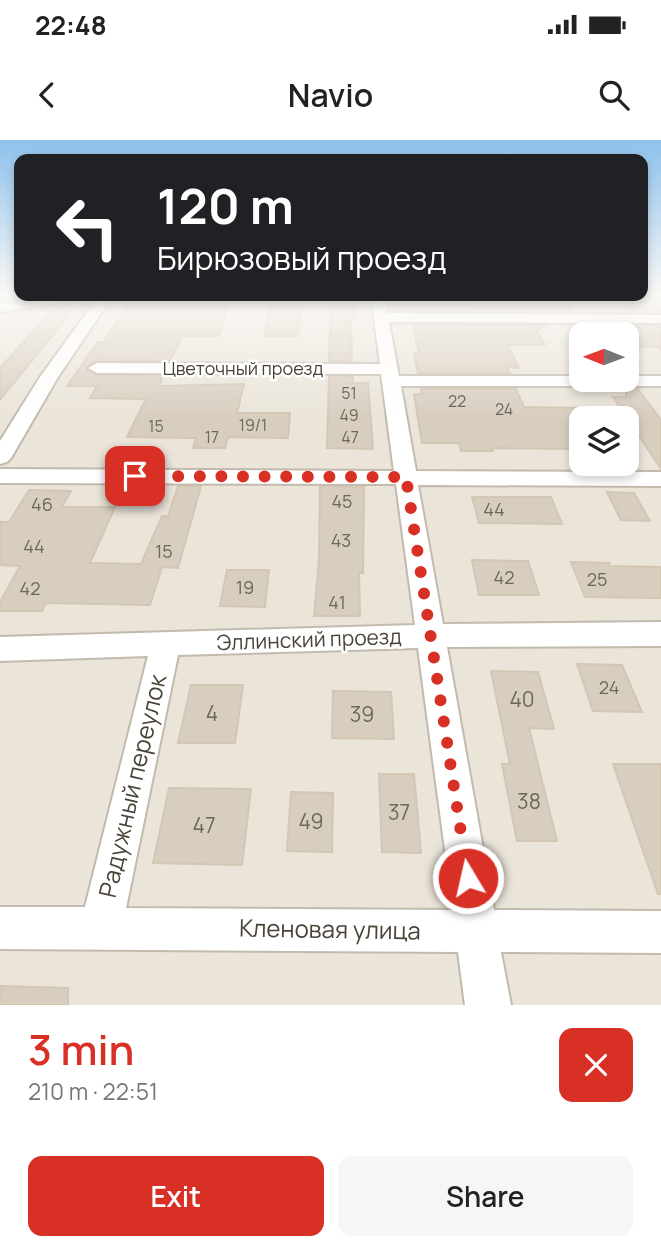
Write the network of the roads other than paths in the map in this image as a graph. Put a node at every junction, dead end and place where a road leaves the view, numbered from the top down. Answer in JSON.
{"nodes":[{"id":1,"x":78,"y":336,"type":"edge"},
{"id":2,"x":385,"y":336,"type":"edge"},
{"id":3,"x":97,"y":368,"type":"dead end"},
{"id":4,"x":391,"y":375,"type":"junction"},
{"id":5,"x":661,"y":381,"type":"edge"},
{"id":6,"x":0,"y":458,"type":"edge"},
{"id":7,"x":0,"y":476,"type":"edge"},
{"id":8,"x":406,"y":477,"type":"junction"},
{"id":9,"x":661,"y":480,"type":"edge"},
{"id":10,"x":661,"y":634,"type":"edge"},
{"id":11,"x":431,"y":636,"type":"junction"},
{"id":12,"x":166,"y":643,"type":"junction"},
{"id":13,"x":0,"y":649,"type":"edge"},
{"id":14,"x":101,"y":928,"type":"junction"},
{"id":15,"x":0,"y":929,"type":"edge"},
{"id":16,"x":476,"y":932,"type":"junction"},
{"id":17,"x":661,"y":933,"type":"edge"},
{"id":18,"x":488,"y":1005,"type":"edge"}],
"edges":[{"from":1,"to":6,"type":"street"},
{"from":2,"to":4,"type":"street"},
{"from":3,"to":4,"type":"street","name":"Цветочный проезд"},
{"from":4,"to":5,"type":"street","name":"Цветочный проезд"},
{"from":4,"to":8,"type":"street"},
{"from":7,"to":8,"type":"street"},
{"from":8,"to":9,"type":"street"},
{"from":8,"to":11,"type":"street"},
{"from":10,"to":11,"type":"street","name":"Эллинский проезд"},
{"from":11,"to":12,"type":"street","name":"Эллинский проезд"},
{"from":11,"to":16,"type":"street"},
{"from":12,"to":13,"type":"street","name":"Эллинский проезд"},
{"from":12,"to":14,"type":"street","name":"Радужный переулок"},
{"from":14,"to":15,"type":"street","name":"Кленовая улица"},
{"from":14,"to":16,"type":"street","name":"Кленовая улица"},
{"from":16,"to":17,"type":"street","name":"Кленовая улица"},
{"from":16,"to":18,"type":"street"}]}
